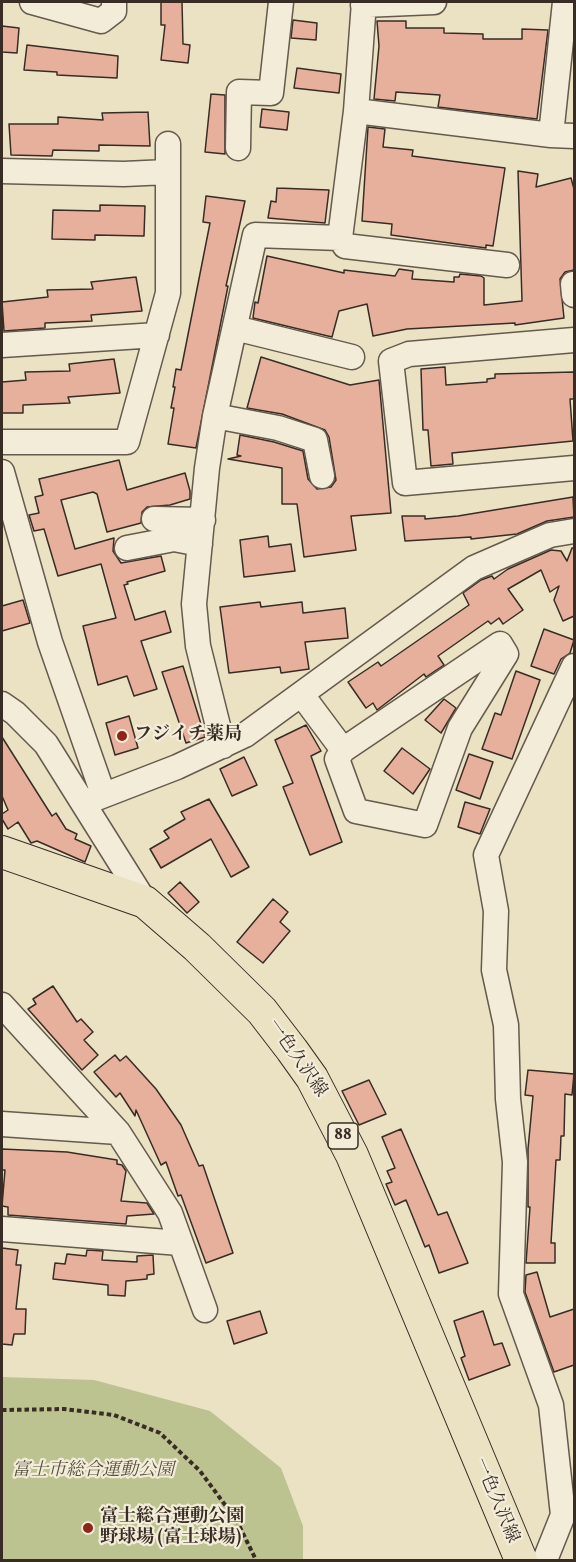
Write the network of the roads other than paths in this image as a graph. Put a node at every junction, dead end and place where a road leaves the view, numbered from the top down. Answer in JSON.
{"nodes":[{"id":1,"x":32,"y":2,"type":"edge"},
{"id":2,"x":114,"y":2,"type":"edge"},
{"id":3,"x":281,"y":2,"type":"edge"},
{"id":4,"x":434,"y":2,"type":"edge"},
{"id":5,"x":565,"y":2,"type":"edge"},
{"id":6,"x":363,"y":3,"type":"edge"},
{"id":7,"x":356,"y":111,"type":"junction"},
{"id":8,"x":563,"y":136,"type":"edge"},
{"id":9,"x":168,"y":144,"type":"dead end"},
{"id":10,"x":238,"y":148,"type":"dead end"},
{"id":11,"x":2,"y":171,"type":"edge"},
{"id":12,"x":167,"y":172,"type":"junction"},
{"id":13,"x":340,"y":238,"type":"junction"},
{"id":14,"x":507,"y":265,"type":"dead end"},
{"id":15,"x":235,"y":328,"type":"junction"},
{"id":16,"x":157,"y":335,"type":"junction"},
{"id":17,"x":574,"y":340,"type":"edge"},
{"id":18,"x":2,"y":345,"type":"edge"},
{"id":19,"x":352,"y":357,"type":"dead end"},
{"id":20,"x":215,"y":416,"type":"junction"},
{"id":21,"x":2,"y":442,"type":"edge"},
{"id":22,"x":574,"y":468,"type":"edge"},
{"id":23,"x":2,"y":472,"type":"edge"},
{"id":24,"x":322,"y":476,"type":"dead end"},
{"id":25,"x":154,"y":519,"type":"dead end"},
{"id":26,"x":203,"y":520,"type":"junction"},
{"id":27,"x":574,"y":531,"type":"edge"},
{"id":28,"x":12,"y":539,"type":"edge"},
{"id":29,"x":200,"y":544,"type":"junction"},
{"id":30,"x":127,"y":548,"type":"dead end"},
{"id":31,"x":574,"y":666,"type":"edge"},
{"id":32,"x":302,"y":695,"type":"junction"},
{"id":33,"x":2,"y":704,"type":"edge"},
{"id":34,"x":224,"y":746,"type":"junction"},
{"id":35,"x":343,"y":750,"type":"junction"},
{"id":36,"x":93,"y":799,"type":"junction"},
{"id":37,"x":2,"y":852,"type":"edge"},
{"id":38,"x":145,"y":902,"type":"junction"},
{"id":39,"x":4,"y":1012,"type":"edge"},
{"id":40,"x":2,"y":1124,"type":"edge"},
{"id":41,"x":118,"y":1132,"type":"junction"},
{"id":42,"x":2,"y":1228,"type":"edge"},
{"id":43,"x":180,"y":1243,"type":"junction"},
{"id":44,"x":205,"y":1310,"type":"dead end"},
{"id":45,"x":521,"y":1560,"type":"edge"},
{"id":46,"x":544,"y":1560,"type":"edge"}],
"edges":[{"from":1,"to":2,"type":"street"},
{"from":3,"to":10,"type":"street"},
{"from":4,"to":6,"type":"street"},
{"from":5,"to":8,"type":"street"},
{"from":6,"to":7,"type":"street"},
{"from":7,"to":8,"type":"street"},
{"from":7,"to":13,"type":"street"},
{"from":9,"to":12,"type":"street"},
{"from":11,"to":12,"type":"street"},
{"from":12,"to":16,"type":"street"},
{"from":13,"to":14,"type":"street"},
{"from":13,"to":15,"type":"street"},
{"from":15,"to":19,"type":"street"},
{"from":15,"to":20,"type":"street"},
{"from":16,"to":18,"type":"street"},
{"from":16,"to":21,"type":"street"},
{"from":17,"to":22,"type":"street"},
{"from":20,"to":24,"type":"street"},
{"from":20,"to":26,"type":"street"},
{"from":23,"to":28,"type":"street"},
{"from":25,"to":26,"type":"street"},
{"from":26,"to":29,"type":"street"},
{"from":27,"to":32,"type":"street"},
{"from":28,"to":36,"type":"street"},
{"from":29,"to":30,"type":"street"},
{"from":29,"to":34,"type":"street"},
{"from":31,"to":46,"type":"street"},
{"from":32,"to":34,"type":"street"},
{"from":32,"to":35,"type":"street"},
{"from":33,"to":36,"type":"street"},
{"from":34,"to":36,"type":"street"},
{"from":35,"to":35,"type":"street"},
{"from":36,"to":38,"type":"street"},
{"from":37,"to":38,"type":"main road","name":"一色久沢線","number":"88"},
{"from":38,"to":45,"type":"main road","name":"一色久沢線","number":"88"},
{"from":39,"to":41,"type":"street"},
{"from":40,"to":41,"type":"street"},
{"from":41,"to":43,"type":"street"},
{"from":42,"to":43,"type":"street"},
{"from":43,"to":44,"type":"street"}]}
